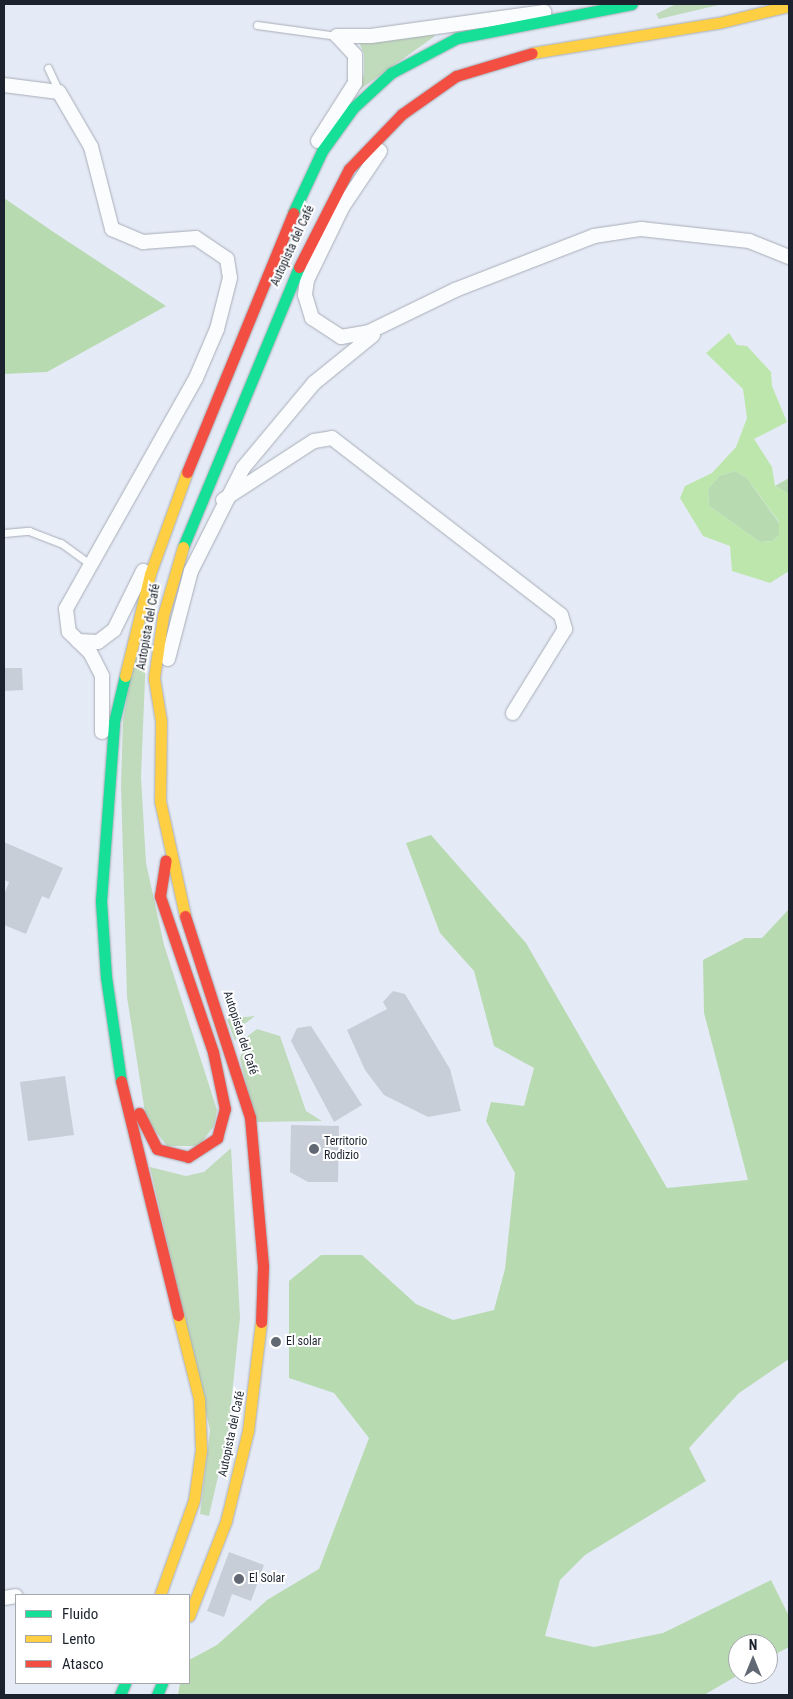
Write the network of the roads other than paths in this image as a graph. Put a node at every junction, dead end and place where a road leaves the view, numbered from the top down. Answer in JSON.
{"nodes":[{"id":1,"x":632,"y":4,"type":"edge"},
{"id":2,"x":746,"y":4,"type":"edge"},
{"id":3,"x":789,"y":6,"type":"edge"},
{"id":4,"x":610,"y":10,"type":"junction"},
{"id":5,"x":718,"y":23,"type":"junction"},
{"id":6,"x":257,"y":25,"type":"dead end"},
{"id":7,"x":337,"y":36,"type":"junction"},
{"id":8,"x":536,"y":50,"type":"junction"},
{"id":9,"x":48,"y":68,"type":"dead end"},
{"id":10,"x":4,"y":85,"type":"edge"},
{"id":11,"x":59,"y":92,"type":"junction"},
{"id":12,"x":297,"y":202,"type":"junction"},
{"id":13,"x":789,"y":257,"type":"edge"},
{"id":14,"x":403,"y":315,"type":"junction"},
{"id":15,"x":224,"y":500,"type":"junction"},
{"id":16,"x":4,"y":533,"type":"edge"},
{"id":17,"x":160,"y":542,"type":"junction"},
{"id":18,"x":92,"y":566,"type":"junction"},
{"id":19,"x":78,"y":641,"type":"junction"},
{"id":20,"x":513,"y":713,"type":"dead end"},
{"id":21,"x":161,"y":721,"type":"junction"},
{"id":22,"x":108,"y":764,"type":"junction"},
{"id":23,"x":167,"y":852,"type":"junction"},
{"id":24,"x":101,"y":900,"type":"junction"},
{"id":25,"x":160,"y":1594,"type":"edge"},
{"id":26,"x":190,"y":1613,"type":"edge"}],
"edges":[{"from":1,"to":4,"type":"highway","name":"Autopista del Café"},
{"from":2,"to":5,"type":"highway"},
{"from":3,"to":5,"type":"highway","name":"Autopista del Café"},
{"from":4,"to":7,"type":"street"},
{"from":4,"to":12,"type":"highway","name":"Autopista del Café"},
{"from":5,"to":8,"type":"highway","name":"Autopista del Café"},
{"from":6,"to":7,"type":"lane"},
{"from":7,"to":12,"type":"street"},
{"from":8,"to":14,"type":"street"},
{"from":8,"to":21,"type":"highway","name":"Autopista del Café"},
{"from":9,"to":11,"type":"lane"},
{"from":10,"to":11,"type":"street"},
{"from":11,"to":18,"type":"street"},
{"from":12,"to":17,"type":"highway","name":"Autopista del Café"},
{"from":13,"to":14,"type":"street"},
{"from":14,"to":15,"type":"street"},
{"from":15,"to":20,"type":"street"},
{"from":15,"to":21,"type":"street"},
{"from":16,"to":18,"type":"lane"},
{"from":17,"to":19,"type":"street"},
{"from":17,"to":22,"type":"highway","name":"Autopista del Café"},
{"from":18,"to":19,"type":"street"},
{"from":19,"to":22,"type":"street"},
{"from":21,"to":23,"type":"highway","name":"Autopista del Café"},
{"from":22,"to":24,"type":"highway","name":"Autopista del Café"},
{"from":23,"to":24,"type":"highway"},
{"from":23,"to":26,"type":"highway","name":"Autopista del Café"},
{"from":24,"to":25,"type":"highway","name":"Autopista del Café"}]}
